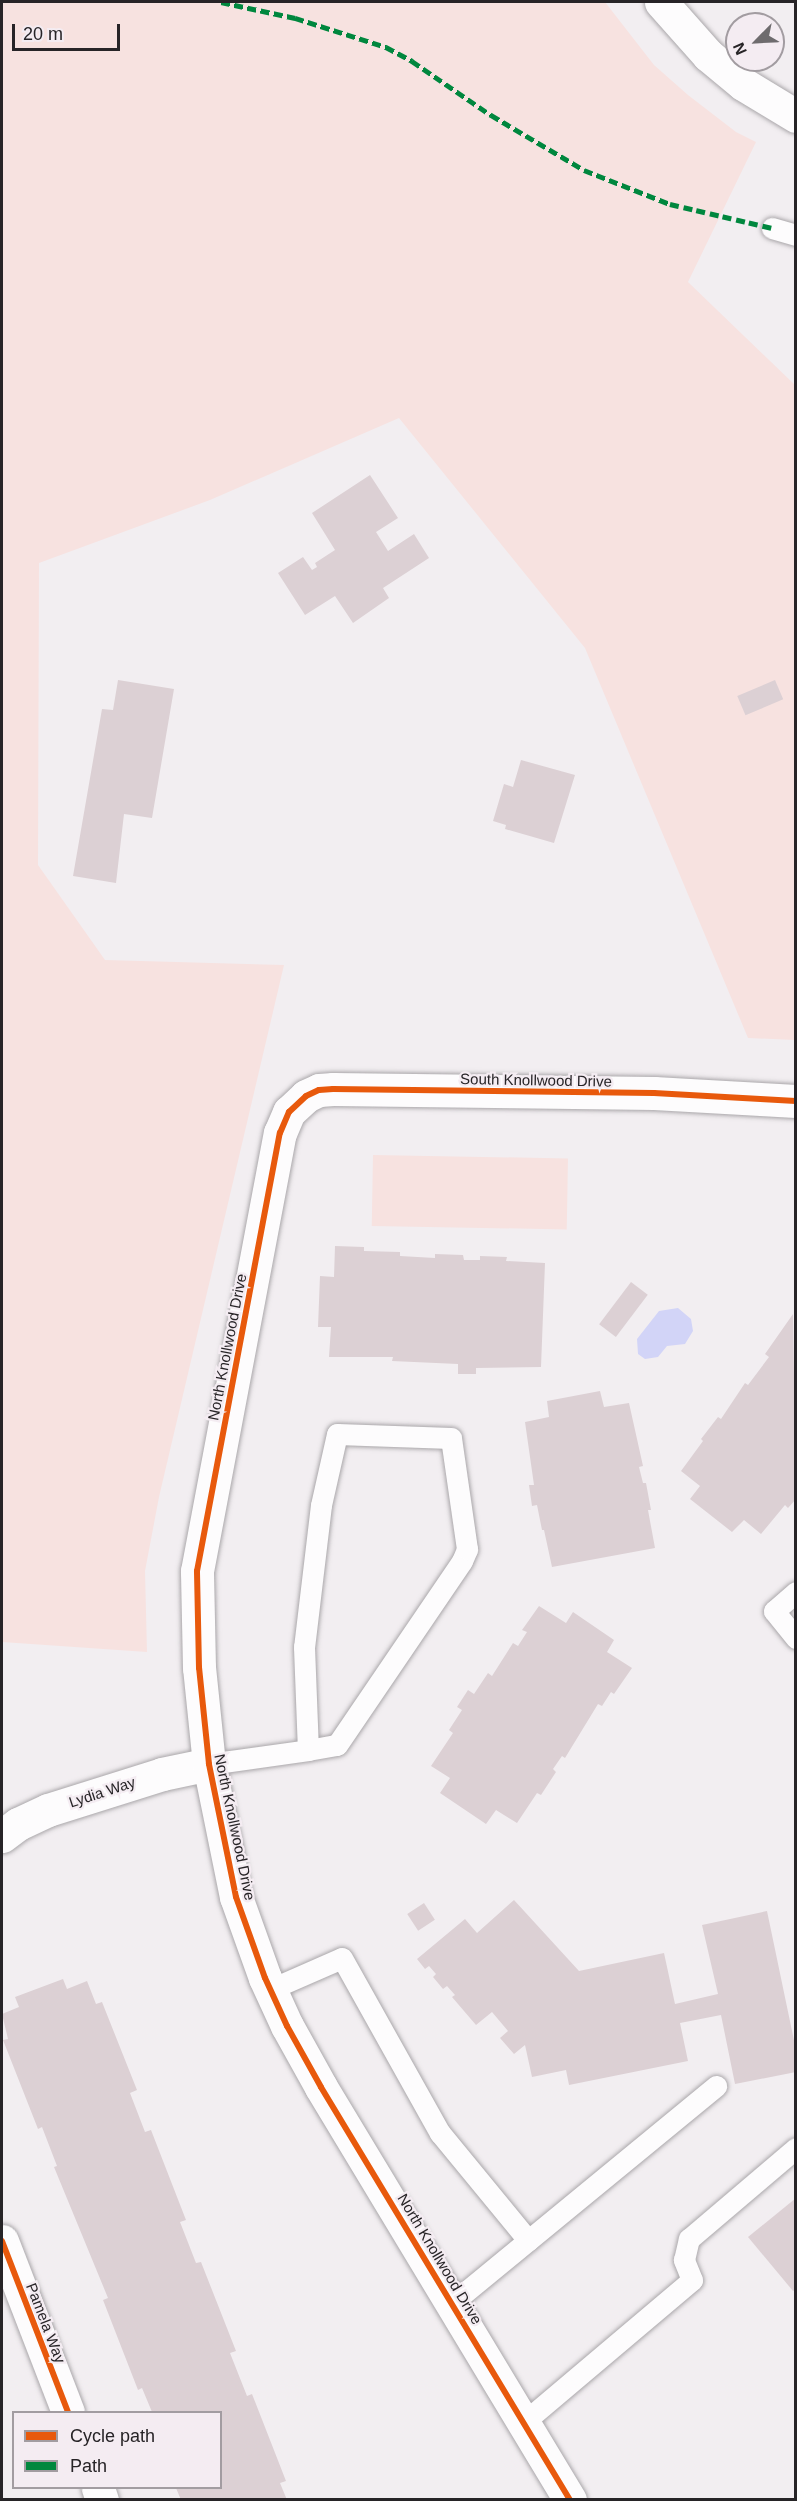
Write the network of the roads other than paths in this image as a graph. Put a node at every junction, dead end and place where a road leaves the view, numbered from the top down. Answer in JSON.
{"nodes":[{"id":1,"x":661,"y":2,"type":"edge"},
{"id":2,"x":795,"y":116,"type":"edge"},
{"id":3,"x":772,"y":228,"type":"dead end"},
{"id":4,"x":795,"y":235,"type":"edge"},
{"id":5,"x":795,"y":1101,"type":"edge"},
{"id":6,"x":286,"y":1117,"type":"joint"},
{"id":7,"x":795,"y":1592,"type":"edge"},
{"id":8,"x":795,"y":1638,"type":"edge"},
{"id":9,"x":308,"y":1750,"type":"junction"},
{"id":10,"x":209,"y":1764,"type":"junction"},
{"id":11,"x":2,"y":1836,"type":"edge"},
{"id":12,"x":271,"y":1989,"type":"junction"},
{"id":13,"x":716,"y":2086,"type":"dead end"},
{"id":14,"x":795,"y":2148,"type":"edge"},
{"id":15,"x":528,"y":2240,"type":"junction"},
{"id":16,"x":2,"y":2241,"type":"edge"},
{"id":17,"x":452,"y":2303,"type":"junction"},
{"id":18,"x":68,"y":2411,"type":"edge"},
{"id":19,"x":524,"y":2422,"type":"junction"},
{"id":20,"x":570,"y":2499,"type":"edge"}],
"edges":[{"from":1,"to":2,"type":"street"},
{"from":3,"to":4,"type":"lane"},
{"from":5,"to":6,"type":"street","name":"South Knollwood Drive"},
{"from":6,"to":10,"type":"street","name":"North Knollwood Drive"},
{"from":7,"to":8,"type":"lane"},
{"from":9,"to":9,"type":"lane"},
{"from":9,"to":10,"type":"lane"},
{"from":10,"to":11,"type":"street","name":"Lydia Way"},
{"from":10,"to":12,"type":"street","name":"North Knollwood Drive"},
{"from":12,"to":15,"type":"lane"},
{"from":12,"to":17,"type":"street","name":"North Knollwood Drive"},
{"from":13,"to":15,"type":"lane"},
{"from":14,"to":19,"type":"lane"},
{"from":15,"to":17,"type":"lane"},
{"from":16,"to":18,"type":"street","name":"Pamela Way"},
{"from":17,"to":19,"type":"street","name":"North Knollwood Drive"},
{"from":19,"to":20,"type":"street","name":"North Knollwood Drive"}]}
